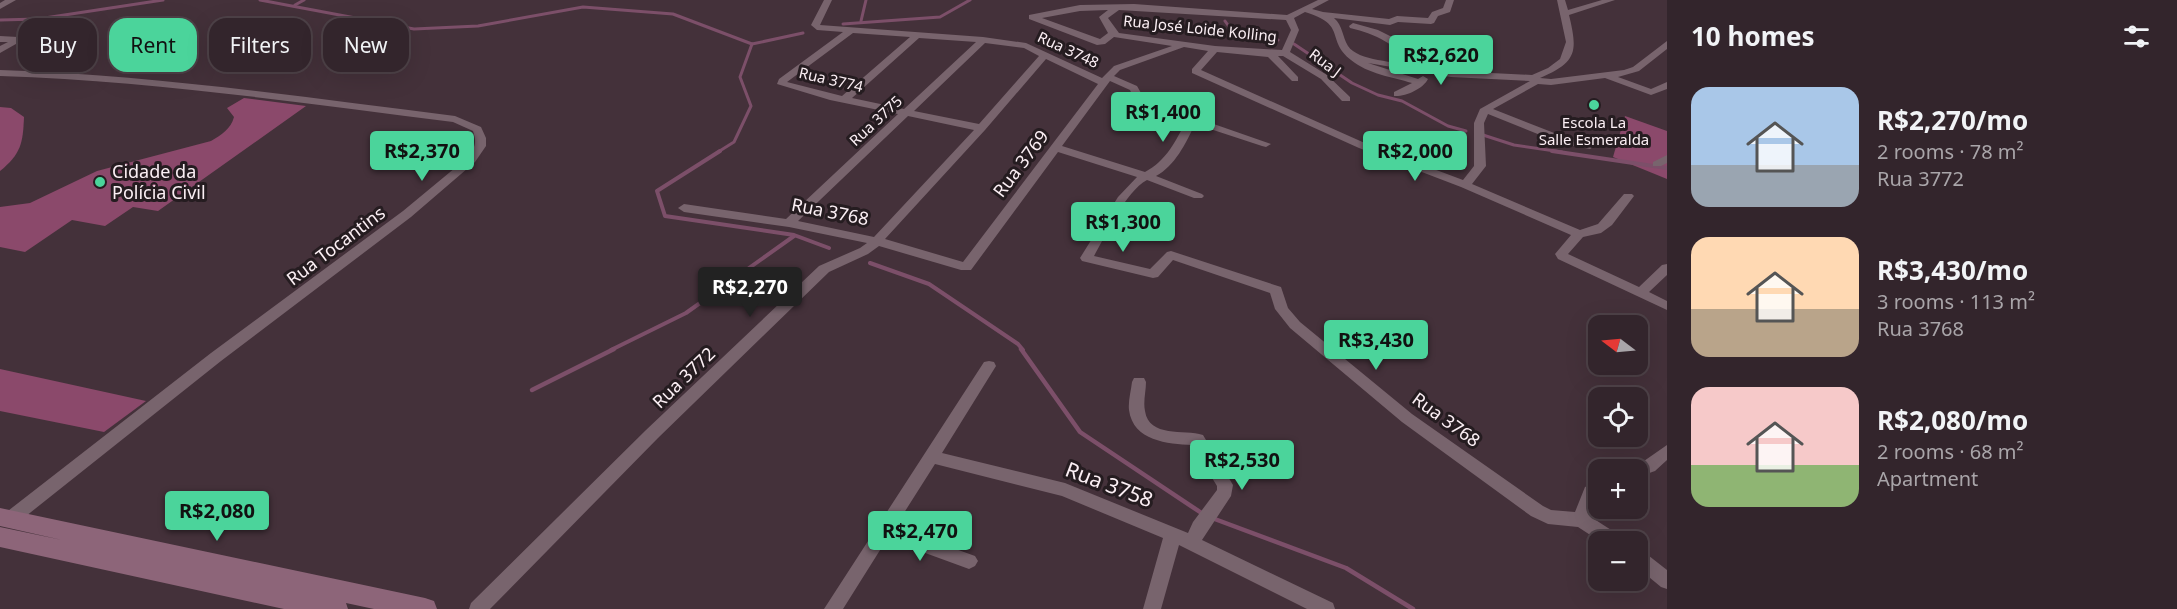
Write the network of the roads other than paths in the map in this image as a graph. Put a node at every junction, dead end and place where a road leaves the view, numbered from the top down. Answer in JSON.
{"nodes":[{"id":1,"x":12,"y":0,"type":"edge"},
{"id":2,"x":828,"y":0,"type":"edge"},
{"id":3,"x":1325,"y":0,"type":"edge"},
{"id":4,"x":1450,"y":0,"type":"edge"},
{"id":5,"x":1561,"y":0,"type":"edge"},
{"id":6,"x":1611,"y":0,"type":"edge"},
{"id":7,"x":0,"y":6,"type":"edge"},
{"id":8,"x":1118,"y":7,"type":"junction"},
{"id":9,"x":1303,"y":9,"type":"junction"},
{"id":10,"x":1324,"y":14,"type":"junction"},
{"id":11,"x":1563,"y":15,"type":"junction"},
{"id":12,"x":1289,"y":18,"type":"junction"},
{"id":13,"x":1337,"y":24,"type":"junction"},
{"id":14,"x":850,"y":31,"type":"junction"},
{"id":15,"x":1113,"y":34,"type":"junction"},
{"id":16,"x":916,"y":36,"type":"junction"},
{"id":17,"x":0,"y":39,"type":"edge"},
{"id":18,"x":983,"y":40,"type":"junction"},
{"id":19,"x":1399,"y":44,"type":"junction"},
{"id":20,"x":1667,"y":44,"type":"edge"},
{"id":21,"x":1182,"y":45,"type":"junction"},
{"id":22,"x":1215,"y":49,"type":"junction"},
{"id":23,"x":0,"y":50,"type":"edge"},
{"id":24,"x":1463,"y":51,"type":"dead end"},
{"id":25,"x":1285,"y":53,"type":"junction"},
{"id":26,"x":1045,"y":54,"type":"junction"},
{"id":27,"x":1271,"y":54,"type":"junction"},
{"id":28,"x":1353,"y":58,"type":"junction"},
{"id":29,"x":1423,"y":69,"type":"junction"},
{"id":30,"x":0,"y":73,"type":"edge"},
{"id":31,"x":1609,"y":77,"type":"junction"},
{"id":32,"x":1534,"y":79,"type":"junction"},
{"id":33,"x":1106,"y":80,"type":"junction"},
{"id":34,"x":1295,"y":80,"type":"dead end"},
{"id":35,"x":1421,"y":83,"type":"junction"},
{"id":36,"x":1667,"y":85,"type":"edge"},
{"id":37,"x":1398,"y":94,"type":"dead end"},
{"id":38,"x":1346,"y":99,"type":"dead end"},
{"id":39,"x":844,"y":100,"type":"junction"},
{"id":40,"x":1485,"y":109,"type":"junction"},
{"id":41,"x":909,"y":112,"type":"junction"},
{"id":42,"x":1191,"y":120,"type":"junction"},
{"id":43,"x":981,"y":128,"type":"junction"},
{"id":44,"x":1266,"y":144,"type":"dead end"},
{"id":45,"x":1590,"y":146,"type":"dead end"},
{"id":46,"x":1056,"y":148,"type":"junction"},
{"id":47,"x":1146,"y":176,"type":"junction"},
{"id":48,"x":1465,"y":185,"type":"junction"},
{"id":49,"x":1198,"y":196,"type":"dead end"},
{"id":50,"x":1628,"y":196,"type":"dead end"},
{"id":51,"x":684,"y":208,"type":"dead end"},
{"id":52,"x":789,"y":223,"type":"junction"},
{"id":53,"x":1579,"y":234,"type":"junction"},
{"id":54,"x":877,"y":241,"type":"junction"},
{"id":55,"x":966,"y":267,"type":"joint"},
{"id":56,"x":1667,"y":268,"type":"edge"},
{"id":57,"x":1641,"y":293,"type":"junction"},
{"id":58,"x":1667,"y":306,"type":"edge"},
{"id":59,"x":989,"y":366,"type":"dead end"},
{"id":60,"x":1139,"y":382,"type":"dead end"},
{"id":61,"x":1667,"y":451,"type":"edge"},
{"id":62,"x":932,"y":457,"type":"junction"},
{"id":63,"x":1648,"y":466,"type":"edge"},
{"id":64,"x":1588,"y":500,"type":"edge"},
{"id":65,"x":1581,"y":520,"type":"junction"},
{"id":66,"x":3,"y":524,"type":"edge"},
{"id":67,"x":883,"y":531,"type":"junction"},
{"id":68,"x":1598,"y":531,"type":"edge"},
{"id":69,"x":1173,"y":534,"type":"junction"},
{"id":70,"x":1192,"y":543,"type":"junction"},
{"id":71,"x":969,"y":561,"type":"dead end"},
{"id":72,"x":1648,"y":565,"type":"edge"},
{"id":73,"x":1667,"y":581,"type":"edge"},
{"id":74,"x":336,"y":609,"type":"edge"},
{"id":75,"x":425,"y":609,"type":"edge"},
{"id":76,"x":478,"y":609,"type":"edge"},
{"id":77,"x":833,"y":609,"type":"edge"},
{"id":78,"x":1152,"y":609,"type":"edge"},
{"id":79,"x":1326,"y":609,"type":"edge"}],
"edges":[{"from":1,"to":7,"type":"street"},
{"from":2,"to":14,"type":"street","name":"Rua 3748"},
{"from":3,"to":9,"type":"street"},
{"from":4,"to":10,"type":"street"},
{"from":5,"to":11,"type":"street"},
{"from":6,"to":11,"type":"street"},
{"from":8,"to":12,"type":"street"},
{"from":8,"to":15,"type":"street","name":"Rua José Loide Kolling"},
{"from":8,"to":15,"type":"street"},
{"from":9,"to":10,"type":"street"},
{"from":9,"to":12,"type":"street"},
{"from":10,"to":13,"type":"street"},
{"from":11,"to":32,"type":"street"},
{"from":12,"to":25,"type":"street"},
{"from":13,"to":19,"type":"street"},
{"from":13,"to":28,"type":"street"},
{"from":14,"to":16,"type":"street","name":"Rua 3748"},
{"from":14,"to":39,"type":"street","name":"Rua 3774"},
{"from":15,"to":21,"type":"street","name":"Rua José Loide Kolling"},
{"from":16,"to":18,"type":"street","name":"Rua 3748"},
{"from":16,"to":39,"type":"street"},
{"from":17,"to":23,"type":"street"},
{"from":18,"to":26,"type":"street","name":"Rua 3748"},
{"from":18,"to":41,"type":"street","name":"Rua 3775"},
{"from":19,"to":24,"type":"street"},
{"from":19,"to":29,"type":"street"},
{"from":20,"to":31,"type":"street"},
{"from":21,"to":22,"type":"street","name":"Rua José Loide Kolling"},
{"from":21,"to":33,"type":"street"},
{"from":22,"to":27,"type":"street","name":"Rua José Loide Kolling"},
{"from":22,"to":48,"type":"street"},
{"from":25,"to":27,"type":"street","name":"Rua José Loide Kolling"},
{"from":25,"to":38,"type":"street","name":"Rua J"},
{"from":26,"to":33,"type":"street","name":"Rua 3748"},
{"from":26,"to":43,"type":"street","name":"Rua 3772"},
{"from":27,"to":34,"type":"street"},
{"from":28,"to":29,"type":"street"},
{"from":28,"to":35,"type":"street"},
{"from":29,"to":32,"type":"street"},
{"from":29,"to":35,"type":"street"},
{"from":30,"to":66,"type":"street","name":"Rua Tocantins"},
{"from":31,"to":32,"type":"street"},
{"from":31,"to":36,"type":"street"},
{"from":32,"to":40,"type":"street"},
{"from":33,"to":42,"type":"street","name":"Rua 3748"},
{"from":33,"to":46,"type":"street","name":"Rua 3769"},
{"from":35,"to":37,"type":"street"},
{"from":39,"to":41,"type":"street","name":"Rua 3774"},
{"from":40,"to":45,"type":"street"},
{"from":40,"to":48,"type":"street"},
{"from":41,"to":43,"type":"street","name":"Rua 3774"},
{"from":41,"to":52,"type":"street","name":"Rua 3775"},
{"from":42,"to":44,"type":"street","name":"Rua 3748"},
{"from":42,"to":47,"type":"street"},
{"from":43,"to":54,"type":"street","name":"Rua 3772"},
{"from":46,"to":47,"type":"street"},
{"from":46,"to":55,"type":"street","name":"Rua 3769"},
{"from":47,"to":49,"type":"street"},
{"from":47,"to":65,"type":"street","name":"Rua 3768"},
{"from":48,"to":53,"type":"street"},
{"from":50,"to":53,"type":"street"},
{"from":51,"to":52,"type":"street","name":"Rua 3768"},
{"from":52,"to":54,"type":"street","name":"Rua 3768"},
{"from":53,"to":57,"type":"street"},
{"from":54,"to":55,"type":"street","name":"Rua 3768"},
{"from":54,"to":76,"type":"street","name":"Rua 3772"},
{"from":56,"to":57,"type":"street"},
{"from":57,"to":58,"type":"street"},
{"from":59,"to":62,"type":"street"},
{"from":60,"to":70,"type":"street"},
{"from":61,"to":63,"type":"street"},
{"from":62,"to":67,"type":"street"},
{"from":62,"to":69,"type":"street","name":"Rua 3758"},
{"from":64,"to":65,"type":"street"},
{"from":65,"to":68,"type":"street"},
{"from":66,"to":74,"type":"main road"},
{"from":66,"to":75,"type":"main road"},
{"from":67,"to":71,"type":"street"},
{"from":67,"to":77,"type":"street"},
{"from":69,"to":70,"type":"street","name":"Rua 3758"},
{"from":69,"to":78,"type":"street"},
{"from":70,"to":79,"type":"street","name":"Rua 3758"},
{"from":72,"to":73,"type":"street"}]}
